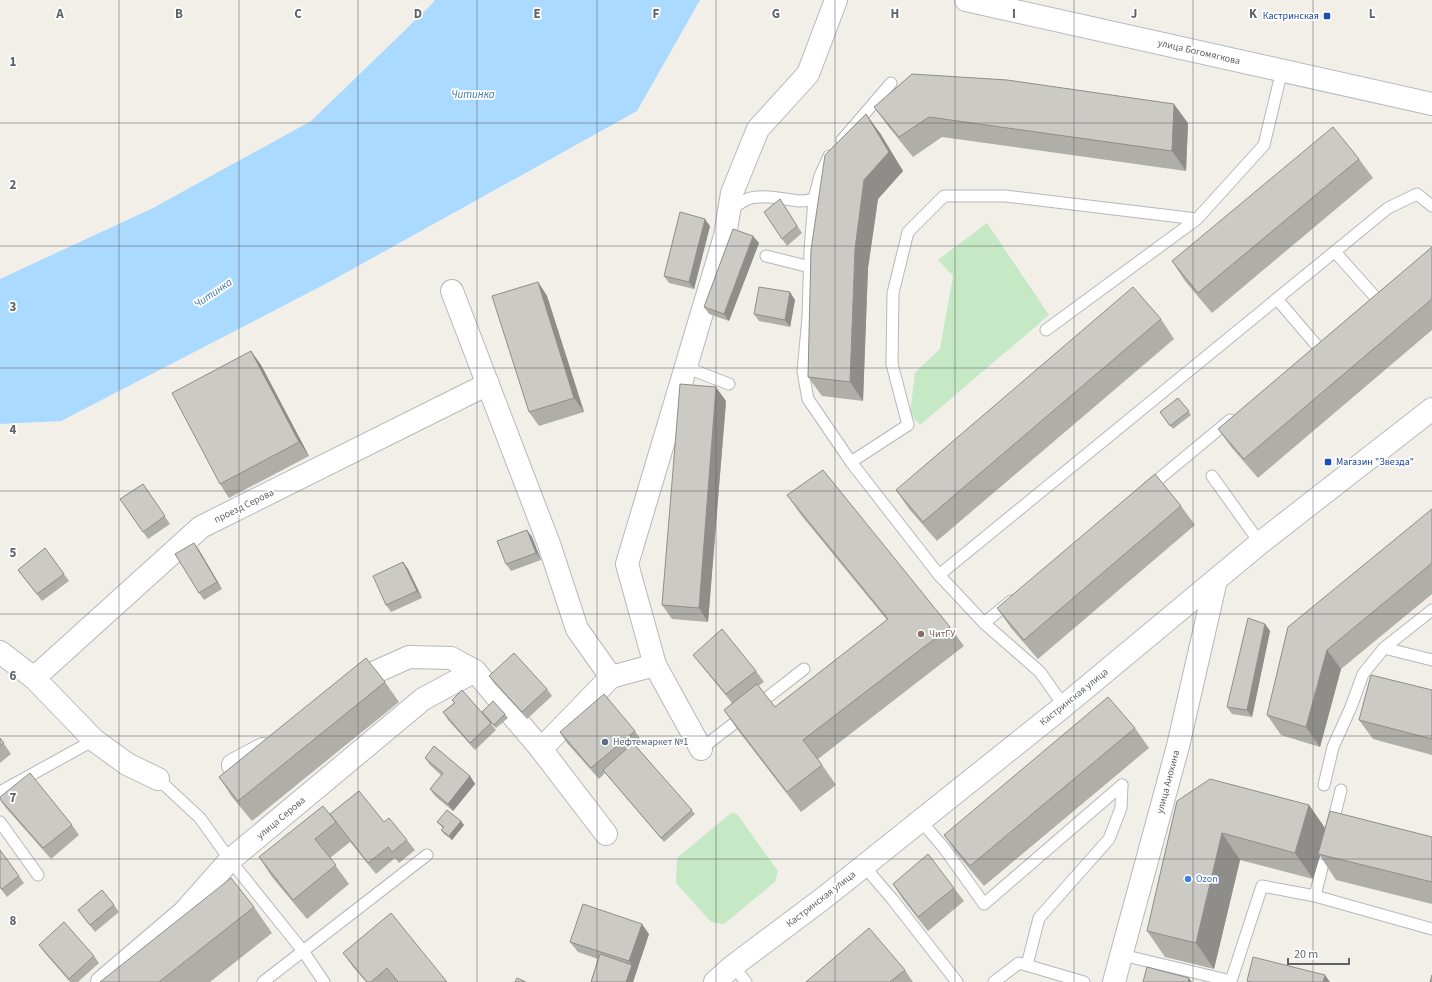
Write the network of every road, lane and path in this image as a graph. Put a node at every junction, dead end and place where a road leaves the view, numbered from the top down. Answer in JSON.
{"nodes":[{"id":1,"x":836,"y":0,"type":"edge"},
{"id":2,"x":966,"y":0,"type":"edge"},
{"id":3,"x":1282,"y":70,"type":"junction"},
{"id":4,"x":891,"y":83,"type":"dead end"},
{"id":5,"x":1432,"y":104,"type":"edge"},
{"id":6,"x":814,"y":199,"type":"junction"},
{"id":7,"x":1432,"y":206,"type":"edge"},
{"id":8,"x":729,"y":211,"type":"junction"},
{"id":9,"x":1197,"y":219,"type":"junction"},
{"id":10,"x":1335,"y":252,"type":"junction"},
{"id":11,"x":766,"y":256,"type":"dead end"},
{"id":12,"x":810,"y":267,"type":"junction"},
{"id":13,"x":452,"y":291,"type":"dead end"},
{"id":14,"x":1377,"y":299,"type":"edge"},
{"id":15,"x":1277,"y":300,"type":"junction"},
{"id":16,"x":1046,"y":330,"type":"dead end"},
{"id":17,"x":1318,"y":347,"type":"edge"},
{"id":18,"x":685,"y":367,"type":"junction"},
{"id":19,"x":488,"y":384,"type":"junction"},
{"id":20,"x":729,"y":384,"type":"dead end"},
{"id":21,"x":1432,"y":409,"type":"edge"},
{"id":22,"x":1240,"y":412,"type":"edge"},
{"id":23,"x":851,"y":462,"type":"junction"},
{"id":24,"x":1212,"y":476,"type":"dead end"},
{"id":25,"x":1137,"y":497,"type":"edge"},
{"id":26,"x":1260,"y":543,"type":"junction"},
{"id":27,"x":939,"y":575,"type":"junction"},
{"id":28,"x":1216,"y":580,"type":"junction"},
{"id":29,"x":1020,"y":593,"type":"edge"},
{"id":30,"x":1432,"y":610,"type":"edge"},
{"id":31,"x":984,"y":623,"type":"junction"},
{"id":32,"x":1384,"y":648,"type":"junction"},
{"id":33,"x":0,"y":652,"type":"edge"},
{"id":34,"x":1432,"y":660,"type":"edge"},
{"id":35,"x":655,"y":665,"type":"junction"},
{"id":36,"x":804,"y":669,"type":"dead end"},
{"id":37,"x":475,"y":671,"type":"junction"},
{"id":38,"x":611,"y":677,"type":"junction"},
{"id":39,"x":34,"y":678,"type":"junction"},
{"id":40,"x":339,"y":698,"type":"edge"},
{"id":41,"x":1064,"y":706,"type":"junction"},
{"id":42,"x":94,"y":740,"type":"junction"},
{"id":43,"x":280,"y":740,"type":"edge"},
{"id":44,"x":541,"y":749,"type":"junction"},
{"id":45,"x":701,"y":749,"type":"joint"},
{"id":46,"x":233,"y":765,"type":"edge"},
{"id":47,"x":158,"y":779,"type":"joint"},
{"id":48,"x":1324,"y":785,"type":"dead end"},
{"id":49,"x":1341,"y":790,"type":"dead end"},
{"id":50,"x":0,"y":792,"type":"edge"},
{"id":51,"x":920,"y":820,"type":"junction"},
{"id":52,"x":0,"y":822,"type":"edge"},
{"id":53,"x":606,"y":834,"type":"dead end"},
{"id":54,"x":427,"y":855,"type":"dead end"},
{"id":55,"x":230,"y":860,"type":"junction"},
{"id":56,"x":864,"y":866,"type":"junction"},
{"id":57,"x":38,"y":875,"type":"dead end"},
{"id":58,"x":1315,"y":896,"type":"junction"},
{"id":59,"x":1432,"y":929,"type":"edge"},
{"id":60,"x":303,"y":951,"type":"junction"},
{"id":61,"x":1122,"y":955,"type":"junction"},
{"id":62,"x":1028,"y":965,"type":"junction"},
{"id":63,"x":739,"y":974,"type":"edge"},
{"id":64,"x":996,"y":981,"type":"edge"},
{"id":65,"x":102,"y":982,"type":"edge"},
{"id":66,"x":263,"y":982,"type":"edge"},
{"id":67,"x":324,"y":982,"type":"edge"},
{"id":68,"x":715,"y":982,"type":"edge"},
{"id":69,"x":957,"y":982,"type":"edge"},
{"id":70,"x":1084,"y":982,"type":"edge"},
{"id":71,"x":1114,"y":982,"type":"edge"}],
"edges":[{"from":1,"to":8,"type":"street"},
{"from":2,"to":3,"type":"street","name":"улица Богомягкова"},
{"from":3,"to":5,"type":"street","name":"улица Богомягкова"},
{"from":3,"to":9,"type":"lane"},
{"from":4,"to":6,"type":"lane"},
{"from":6,"to":8,"type":"lane"},
{"from":6,"to":12,"type":"lane"},
{"from":7,"to":10,"type":"lane"},
{"from":8,"to":18,"type":"street"},
{"from":9,"to":16,"type":"lane"},
{"from":9,"to":23,"type":"lane"},
{"from":10,"to":14,"type":"lane"},
{"from":10,"to":15,"type":"lane"},
{"from":11,"to":12,"type":"lane"},
{"from":12,"to":23,"type":"lane"},
{"from":13,"to":19,"type":"street"},
{"from":15,"to":17,"type":"lane"},
{"from":15,"to":27,"type":"lane"},
{"from":18,"to":20,"type":"lane"},
{"from":18,"to":35,"type":"street"},
{"from":19,"to":38,"type":"street"},
{"from":19,"to":39,"type":"street","name":"проезд Серова"},
{"from":21,"to":26,"type":"street","name":"Кастринская улица"},
{"from":22,"to":25,"type":"lane"},
{"from":23,"to":27,"type":"lane"},
{"from":24,"to":26,"type":"lane"},
{"from":26,"to":28,"type":"street","name":"Кастринская улица"},
{"from":27,"to":31,"type":"lane"},
{"from":28,"to":41,"type":"street","name":"Кастринская улица"},
{"from":28,"to":61,"type":"street","name":"улица Анохина"},
{"from":29,"to":31,"type":"lane"},
{"from":30,"to":32,"type":"lane"},
{"from":31,"to":41,"type":"lane"},
{"from":32,"to":34,"type":"lane"},
{"from":32,"to":48,"type":"lane"},
{"from":33,"to":39,"type":"street"},
{"from":35,"to":38,"type":"street"},
{"from":35,"to":45,"type":"street"},
{"from":36,"to":45,"type":"lane"},
{"from":37,"to":40,"type":"street"},
{"from":37,"to":44,"type":"street"},
{"from":37,"to":55,"type":"street","name":"улица Серова"},
{"from":38,"to":44,"type":"street"},
{"from":39,"to":42,"type":"street"},
{"from":41,"to":51,"type":"street","name":"Кастринская улица"},
{"from":42,"to":47,"type":"street"},
{"from":42,"to":50,"type":"lane"},
{"from":43,"to":46,"type":"street"},
{"from":44,"to":53,"type":"street"},
{"from":47,"to":55,"type":"lane"},
{"from":49,"to":58,"type":"lane"},
{"from":51,"to":56,"type":"street","name":"Кастринская улица"},
{"from":51,"to":62,"type":"lane"},
{"from":52,"to":57,"type":"lane"},
{"from":54,"to":60,"type":"lane"},
{"from":55,"to":60,"type":"lane"},
{"from":55,"to":65,"type":"street","name":"улица Серова"},
{"from":56,"to":63,"type":"street","name":"Кастринская улица"},
{"from":56,"to":69,"type":"lane"},
{"from":58,"to":59,"type":"lane"},
{"from":58,"to":61,"type":"lane"},
{"from":60,"to":66,"type":"lane"},
{"from":60,"to":67,"type":"lane"},
{"from":61,"to":71,"type":"street","name":"улица Анохина"},
{"from":62,"to":64,"type":"lane"},
{"from":62,"to":70,"type":"lane"},
{"from":63,"to":68,"type":"street","name":"Кастринская улица"}]}
